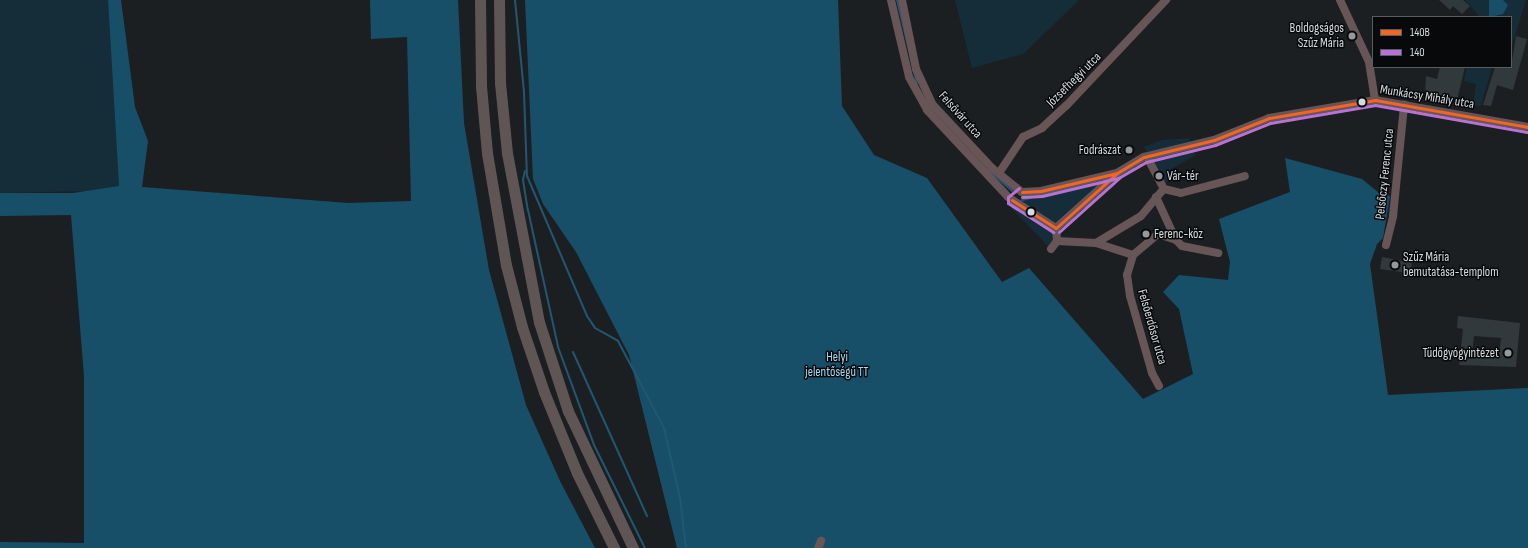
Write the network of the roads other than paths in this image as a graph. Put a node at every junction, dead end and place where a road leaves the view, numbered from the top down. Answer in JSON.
{"nodes":[{"id":1,"x":480,"y":0,"type":"edge"},
{"id":2,"x":499,"y":0,"type":"edge"},
{"id":3,"x":892,"y":0,"type":"edge"},
{"id":4,"x":902,"y":0,"type":"edge"},
{"id":5,"x":1166,"y":0,"type":"edge"},
{"id":6,"x":1340,"y":0,"type":"edge"},
{"id":7,"x":1375,"y":100,"type":"junction"},
{"id":8,"x":1404,"y":105,"type":"junction"},
{"id":9,"x":1528,"y":127,"type":"edge"},
{"id":10,"x":1147,"y":156,"type":"junction"},
{"id":11,"x":999,"y":173,"type":"junction"},
{"id":12,"x":1117,"y":173,"type":"junction"},
{"id":13,"x":1245,"y":176,"type":"dead end"},
{"id":14,"x":1164,"y":189,"type":"junction"},
{"id":15,"x":1156,"y":197,"type":"junction"},
{"id":16,"x":1017,"y":198,"type":"junction"},
{"id":17,"x":1056,"y":228,"type":"junction"},
{"id":18,"x":1176,"y":240,"type":"junction"},
{"id":19,"x":1057,"y":241,"type":"junction"},
{"id":20,"x":1096,"y":243,"type":"junction"},
{"id":21,"x":1386,"y":245,"type":"dead end"},
{"id":22,"x":1051,"y":249,"type":"dead end"},
{"id":23,"x":1218,"y":253,"type":"dead end"},
{"id":24,"x":1133,"y":255,"type":"junction"},
{"id":25,"x":1159,"y":386,"type":"dead end"},
{"id":26,"x":614,"y":548,"type":"edge"},
{"id":27,"x":632,"y":548,"type":"edge"}],
"edges":[{"from":1,"to":26,"type":"highway"},
{"from":2,"to":27,"type":"highway"},
{"from":3,"to":16,"type":"street","name":"Felsővár utca"},
{"from":4,"to":11,"type":"street","name":"Felsővár utca"},
{"from":5,"to":11,"type":"street","name":"Józsefhegyi utca"},
{"from":6,"to":7,"type":"street"},
{"from":7,"to":8,"type":"street","name":"Munkácsy Mihály utca"},
{"from":7,"to":10,"type":"street","name":"Munkácsy Mihály utca"},
{"from":8,"to":9,"type":"street","name":"Munkácsy Mihály utca"},
{"from":8,"to":21,"type":"street","name":"Pelsőczy Ferenc utca"},
{"from":10,"to":12,"type":"street","name":"Munkácsy Mihály utca"},
{"from":10,"to":14,"type":"street"},
{"from":11,"to":16,"type":"street","name":"Felsővár utca"},
{"from":12,"to":16,"type":"street","name":"Munkácsy Mihály utca"},
{"from":12,"to":17,"type":"street","name":"Munkácsy Mihály utca"},
{"from":13,"to":14,"type":"street"},
{"from":14,"to":15,"type":"street"},
{"from":15,"to":18,"type":"street"},
{"from":15,"to":20,"type":"street"},
{"from":16,"to":17,"type":"street","name":"Felsővár utca"},
{"from":17,"to":19,"type":"street"},
{"from":18,"to":23,"type":"street"},
{"from":18,"to":24,"type":"street"},
{"from":19,"to":20,"type":"street"},
{"from":19,"to":22,"type":"street"},
{"from":20,"to":24,"type":"street"},
{"from":24,"to":25,"type":"street","name":"Felsőerdősor utca"}]}
